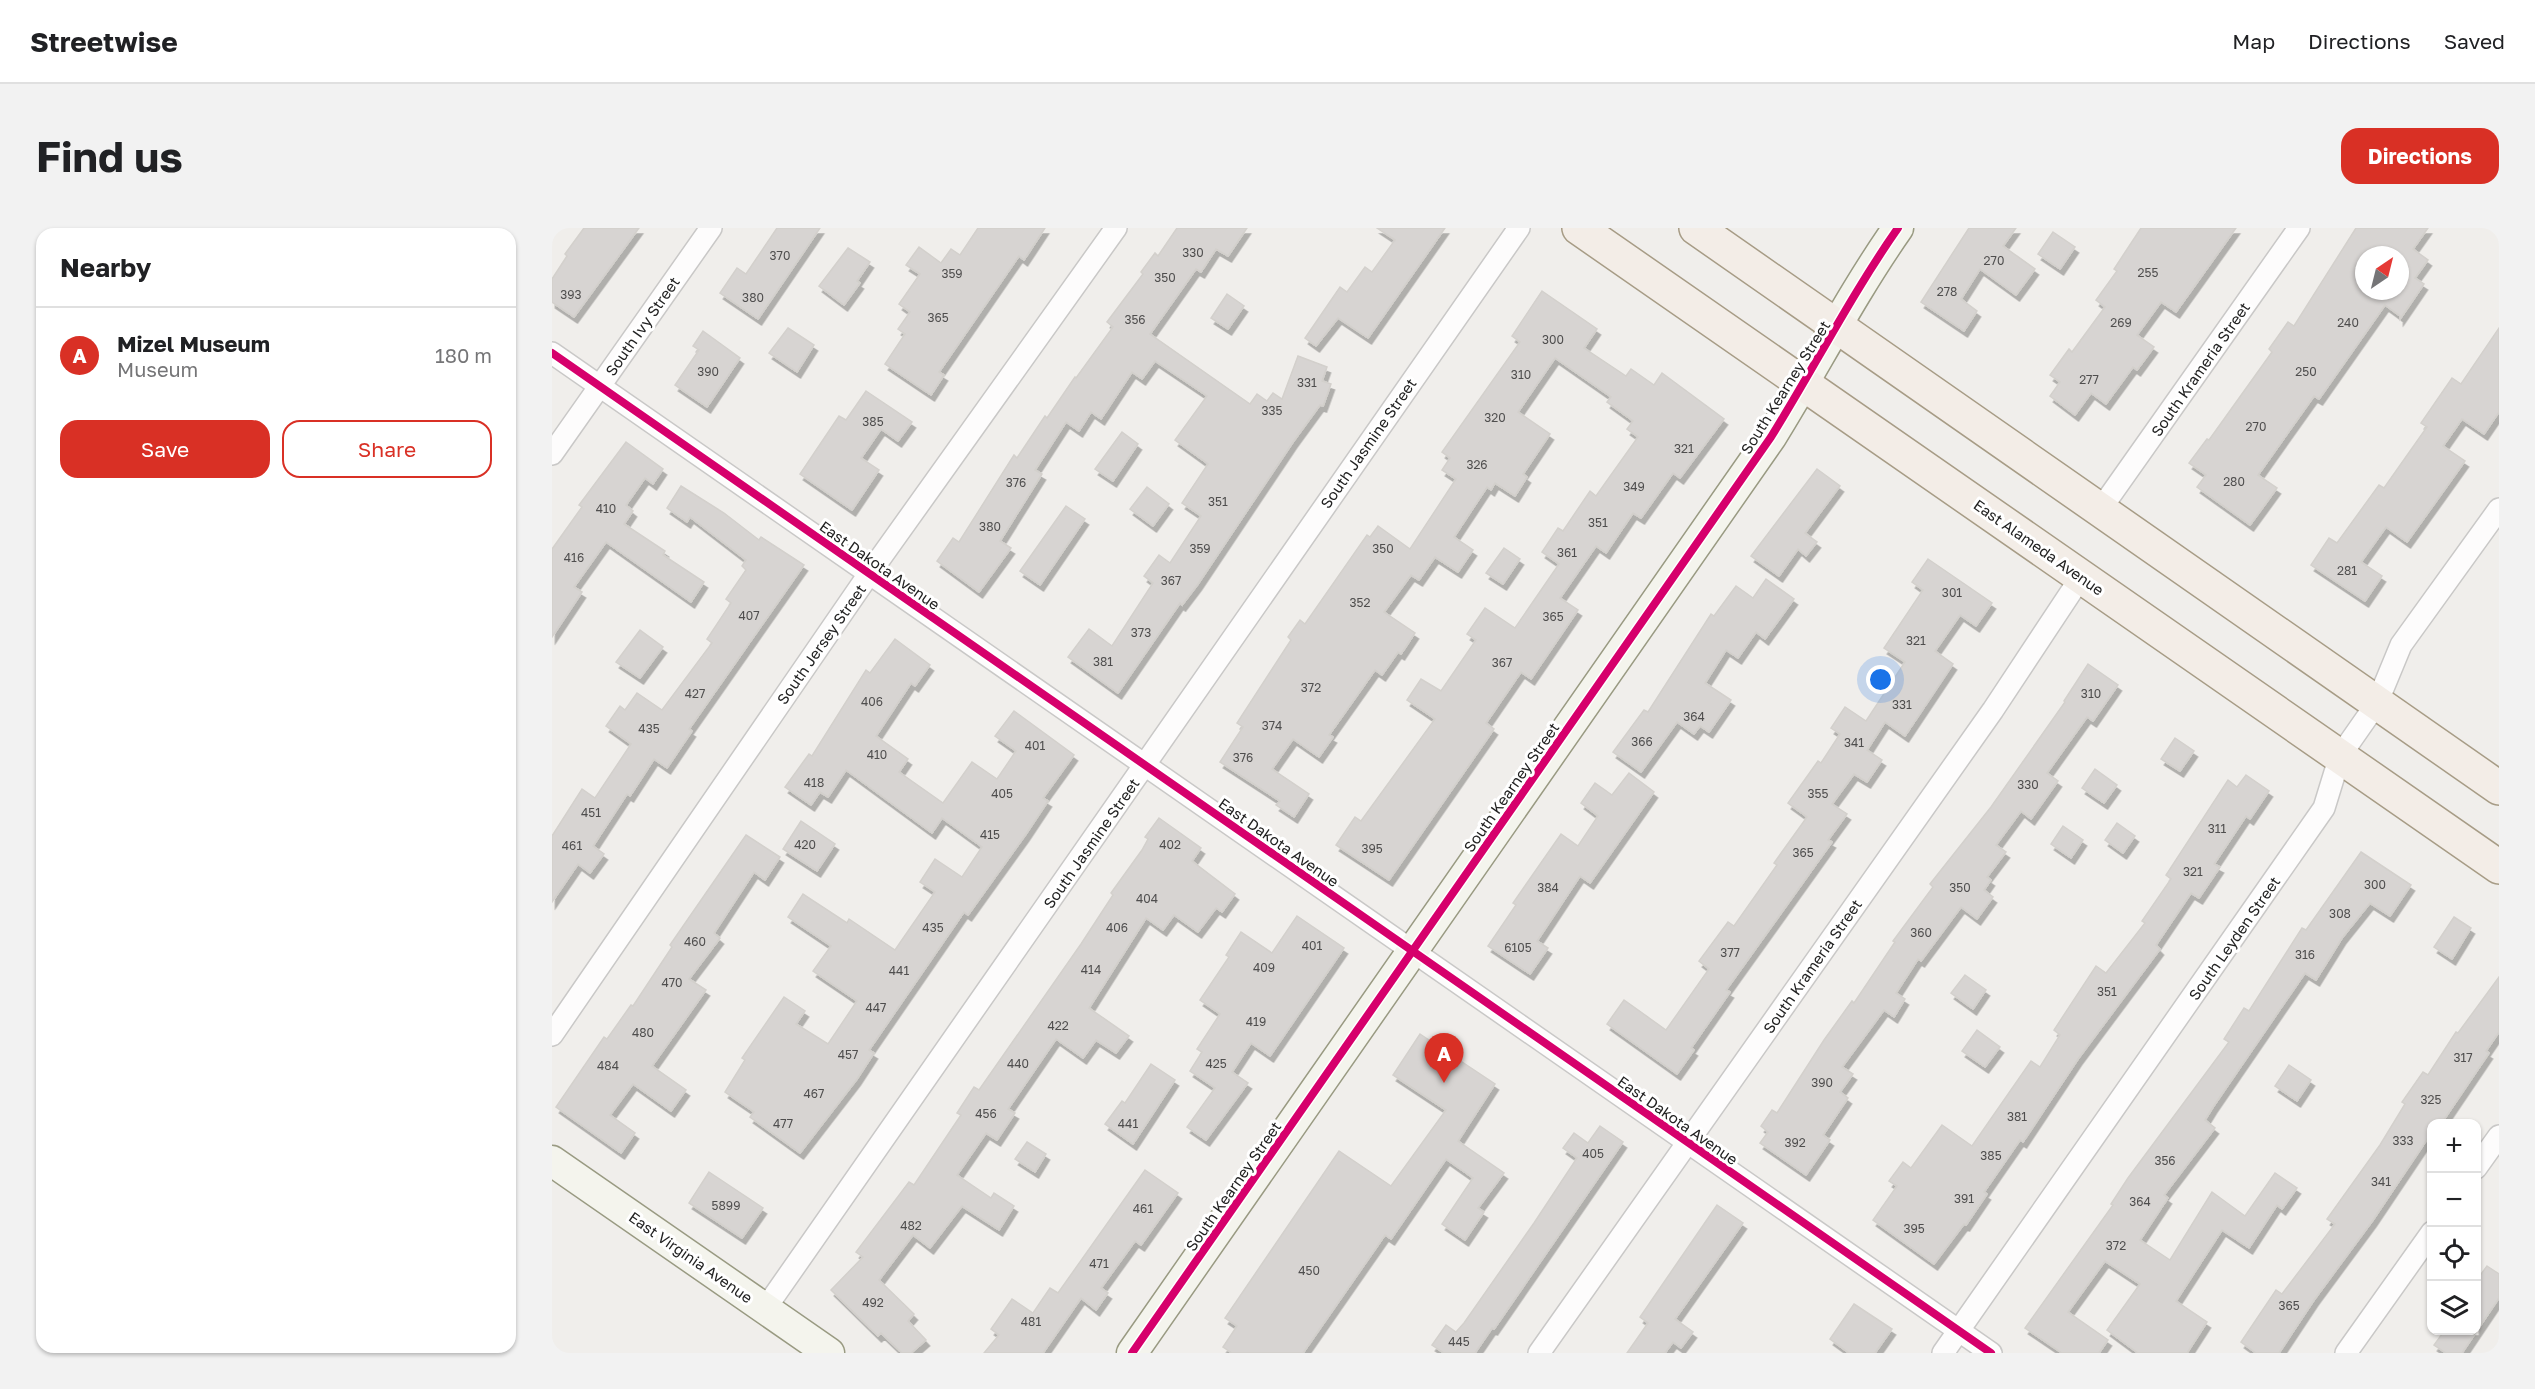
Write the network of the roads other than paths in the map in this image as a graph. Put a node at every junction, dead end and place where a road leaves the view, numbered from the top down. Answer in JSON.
{"nodes":[{"id":1,"x":711,"y":228,"type":"edge"},
{"id":2,"x":1116,"y":228,"type":"edge"},
{"id":3,"x":1519,"y":228,"type":"edge"},
{"id":4,"x":1579,"y":228,"type":"edge"},
{"id":5,"x":1696,"y":228,"type":"edge"},
{"id":6,"x":1898,"y":228,"type":"edge"},
{"id":7,"x":2299,"y":228,"type":"edge"},
{"id":8,"x":1838,"y":327,"type":"junction"},
{"id":9,"x":552,"y":353,"type":"edge"},
{"id":10,"x":1804,"y":383,"type":"junction"},
{"id":11,"x":599,"y":386,"type":"junction"},
{"id":12,"x":552,"y":454,"type":"edge"},
{"id":13,"x":2499,"y":509,"type":"edge"},
{"id":14,"x":2100,"y":510,"type":"junction"},
{"id":15,"x":869,"y":574,"type":"junction"},
{"id":16,"x":2080,"y":577,"type":"junction"},
{"id":17,"x":2377,"y":703,"type":"junction"},
{"id":18,"x":2340,"y":756,"type":"junction"},
{"id":19,"x":1145,"y":766,"type":"junction"},
{"id":20,"x":2499,"y":788,"type":"edge"},
{"id":21,"x":2499,"y":867,"type":"edge"},
{"id":22,"x":1413,"y":951,"type":"junction"},
{"id":23,"x":552,"y":1035,"type":"edge"},
{"id":24,"x":2499,"y":1136,"type":"edge"},
{"id":25,"x":1687,"y":1143,"type":"junction"},
{"id":26,"x":552,"y":1161,"type":"edge"},
{"id":27,"x":2481,"y":1161,"type":"edge"},
{"id":28,"x":2427,"y":1239,"type":"edge"},
{"id":29,"x":765,"y":1309,"type":"junction"},
{"id":30,"x":1959,"y":1330,"type":"junction"},
{"id":31,"x":830,"y":1353,"type":"edge"},
{"id":32,"x":1132,"y":1353,"type":"edge"},
{"id":33,"x":1539,"y":1353,"type":"edge"},
{"id":34,"x":1943,"y":1353,"type":"edge"},
{"id":35,"x":1991,"y":1353,"type":"edge"},
{"id":36,"x":2346,"y":1353,"type":"edge"}],
"edges":[{"from":1,"to":11,"type":"street","name":"South Ivy Street"},
{"from":2,"to":15,"type":"street","name":"South Jersey Street"},
{"from":3,"to":19,"type":"street","name":"South Jasmine Street"},
{"from":4,"to":10,"type":"main road","name":"East Alameda Avenue"},
{"from":5,"to":8,"type":"main road"},
{"from":6,"to":8,"type":"street","name":"South Kearney Street"},
{"from":7,"to":14,"type":"street","name":"South Krameria Street"},
{"from":8,"to":10,"type":"street","name":"South Kearney Street"},
{"from":8,"to":14,"type":"main road"},
{"from":9,"to":11,"type":"street","name":"East Dakota Avenue"},
{"from":10,"to":16,"type":"main road","name":"East Alameda Avenue"},
{"from":10,"to":22,"type":"street","name":"South Kearney Street"},
{"from":11,"to":12,"type":"street","name":"South Ivy Street"},
{"from":11,"to":15,"type":"street","name":"East Dakota Avenue"},
{"from":13,"to":17,"type":"street","name":"South Leyden Street"},
{"from":14,"to":17,"type":"main road"},
{"from":15,"to":19,"type":"street","name":"East Dakota Avenue"},
{"from":15,"to":23,"type":"street","name":"South Jersey Street"},
{"from":16,"to":18,"type":"main road","name":"East Alameda Avenue"},
{"from":16,"to":25,"type":"street","name":"South Krameria Street"},
{"from":17,"to":18,"type":"street","name":"South Leyden Street"},
{"from":17,"to":20,"type":"main road"},
{"from":18,"to":21,"type":"main road","name":"East Alameda Avenue"},
{"from":18,"to":30,"type":"street","name":"South Leyden Street"},
{"from":19,"to":22,"type":"street","name":"East Dakota Avenue"},
{"from":19,"to":29,"type":"street","name":"South Jasmine Street"},
{"from":22,"to":25,"type":"street","name":"East Dakota Avenue"},
{"from":22,"to":32,"type":"street","name":"South Kearney Street"},
{"from":24,"to":27,"type":"street"},
{"from":25,"to":30,"type":"street","name":"East Dakota Avenue"},
{"from":25,"to":33,"type":"street","name":"South Krameria Street"},
{"from":26,"to":29,"type":"street","name":"East Virginia Avenue"},
{"from":28,"to":36,"type":"street"},
{"from":29,"to":31,"type":"street","name":"East Virginia Avenue"},
{"from":30,"to":34,"type":"street","name":"South Leyden Street"},
{"from":30,"to":35,"type":"street","name":"East Dakota Avenue"}]}
